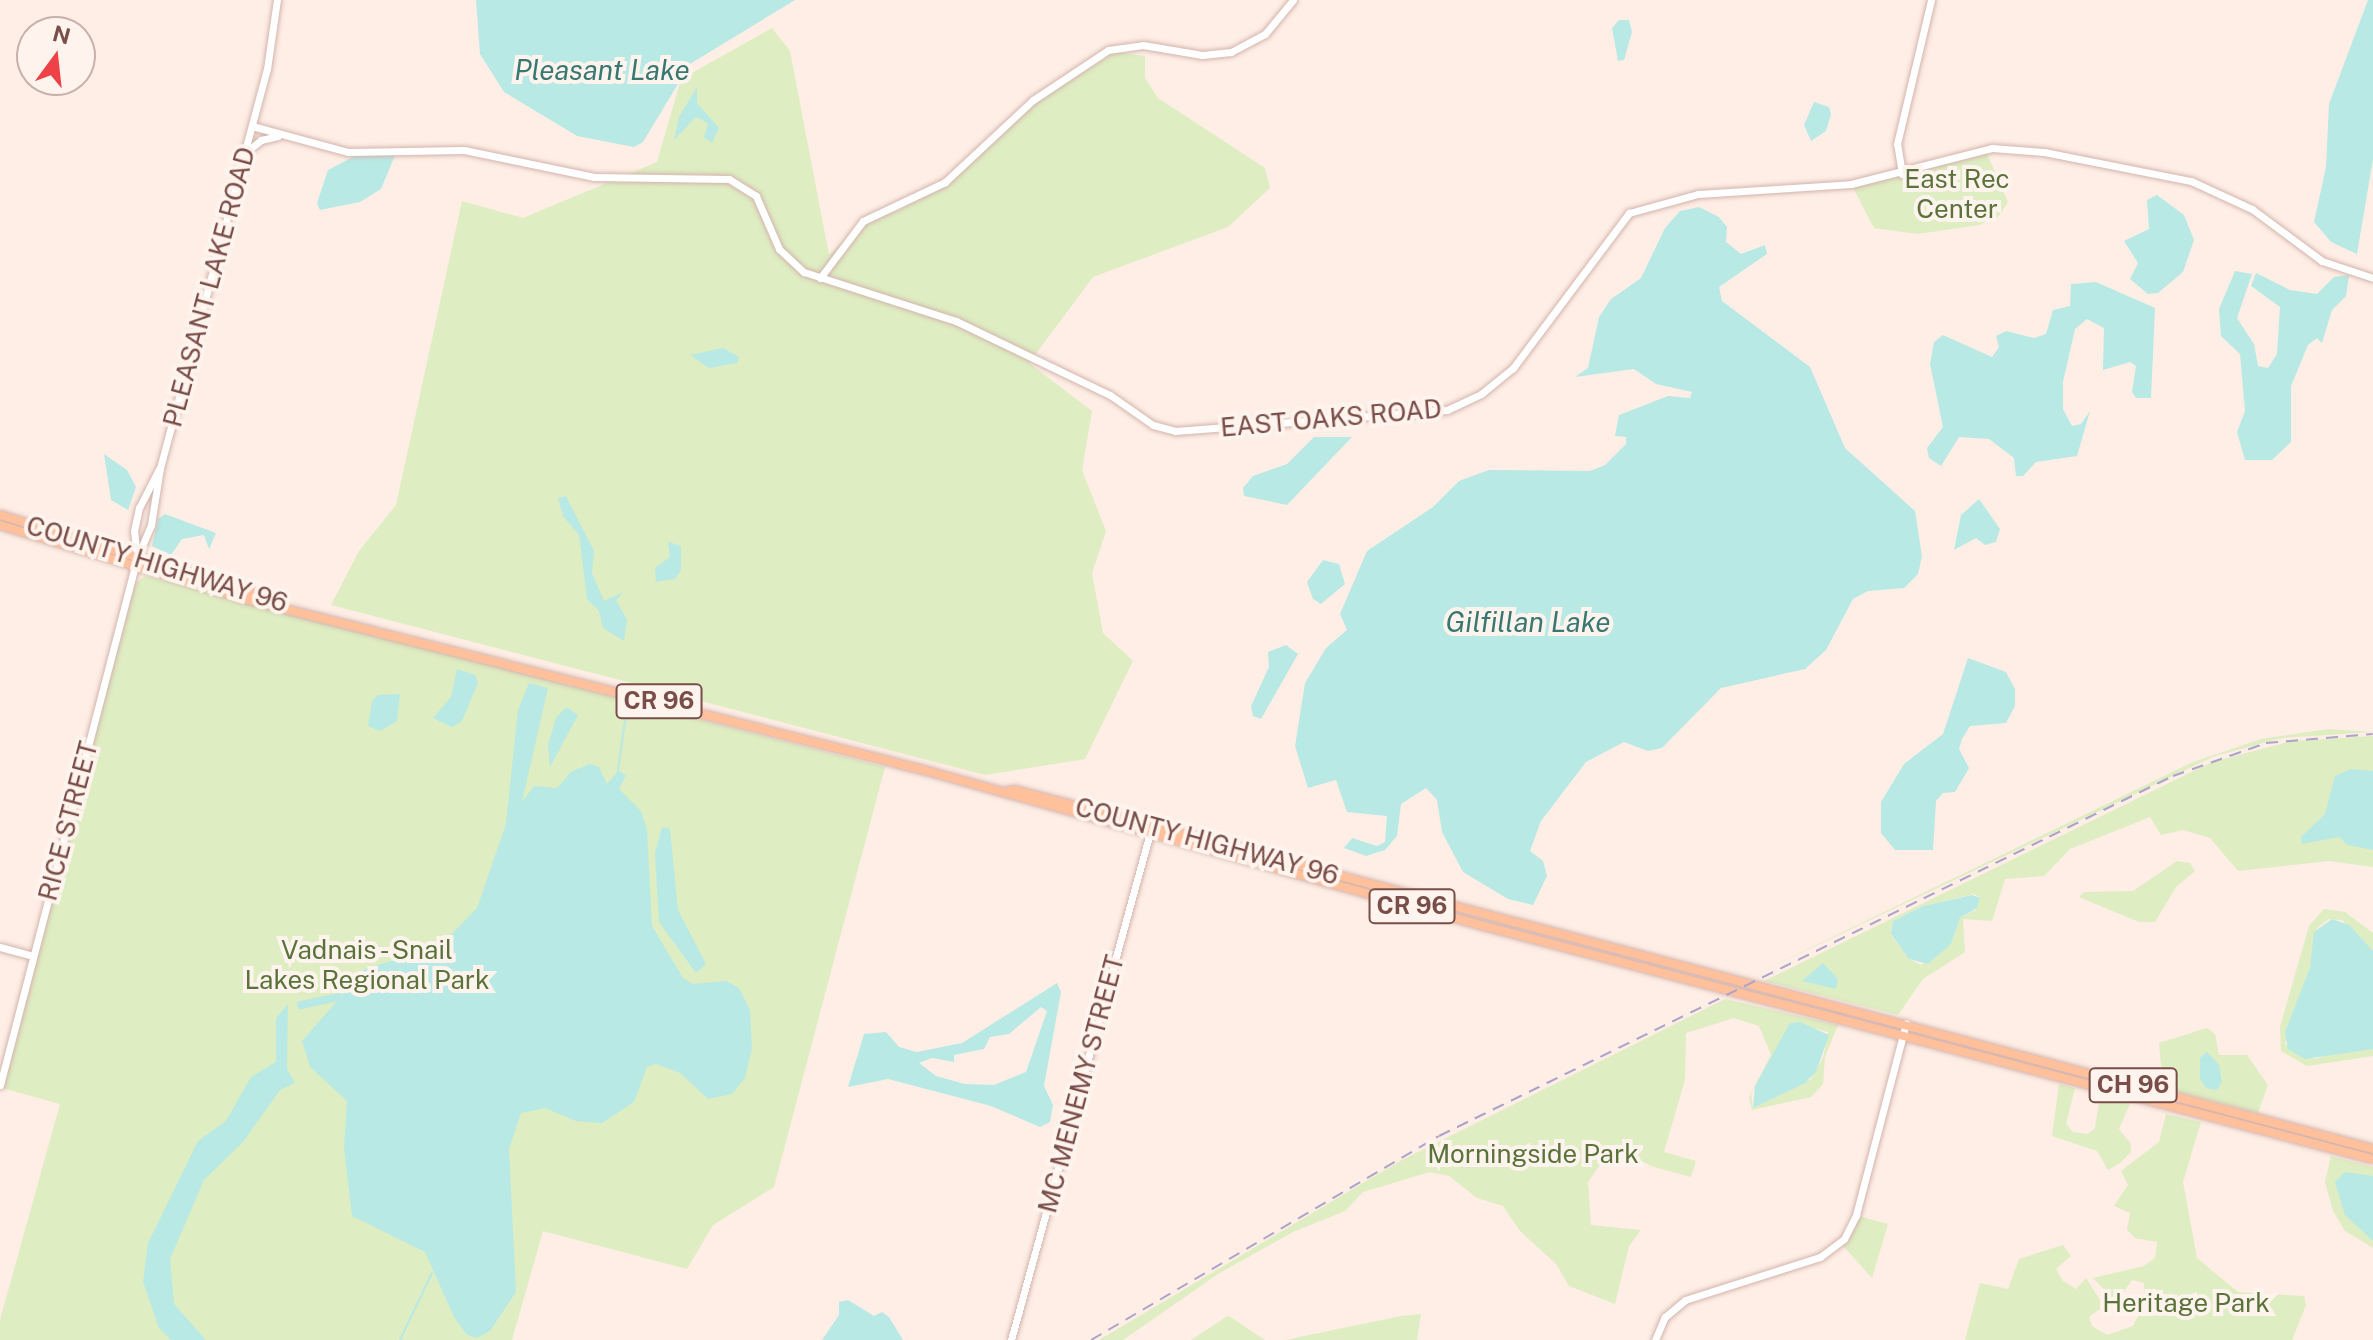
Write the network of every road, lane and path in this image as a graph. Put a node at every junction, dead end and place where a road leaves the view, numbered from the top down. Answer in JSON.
{"nodes":[{"id":1,"x":277,"y":0,"type":"edge"},
{"id":2,"x":1293,"y":0,"type":"edge"},
{"id":3,"x":1931,"y":0,"type":"edge"},
{"id":4,"x":252,"y":126,"type":"junction"},
{"id":5,"x":287,"y":136,"type":"junction"},
{"id":6,"x":242,"y":160,"type":"junction"},
{"id":7,"x":1902,"y":174,"type":"junction"},
{"id":8,"x":820,"y":278,"type":"junction"},
{"id":9,"x":2373,"y":278,"type":"edge"},
{"id":10,"x":160,"y":468,"type":"junction"},
{"id":11,"x":0,"y":515,"type":"edge"},
{"id":12,"x":0,"y":525,"type":"edge"},
{"id":13,"x":136,"y":562,"type":"junction"},
{"id":14,"x":1150,"y":831,"type":"junction"},
{"id":15,"x":0,"y":947,"type":"edge"},
{"id":16,"x":33,"y":956,"type":"junction"},
{"id":17,"x":1676,"y":973,"type":"joint"},
{"id":18,"x":1736,"y":979,"type":"joint"},
{"id":19,"x":1905,"y":1028,"type":"junction"},
{"id":20,"x":0,"y":1085,"type":"edge"},
{"id":21,"x":2373,"y":1149,"type":"edge"},
{"id":22,"x":2373,"y":1159,"type":"edge"},
{"id":23,"x":1011,"y":1340,"type":"edge"},
{"id":24,"x":1655,"y":1340,"type":"edge"}],
"edges":[{"from":1,"to":4,"type":"street","name":"PLEASANT LAKE ROAD"},
{"from":2,"to":8,"type":"street"},
{"from":3,"to":7,"type":"street"},
{"from":4,"to":5,"type":"street","name":"EAST OAKS ROAD"},
{"from":4,"to":6,"type":"street","name":"PLEASANT LAKE ROAD"},
{"from":5,"to":6,"type":"street"},
{"from":5,"to":8,"type":"street","name":"EAST OAKS ROAD"},
{"from":6,"to":10,"type":"street","name":"PLEASANT LAKE ROAD"},
{"from":7,"to":8,"type":"street","name":"EAST OAKS ROAD"},
{"from":7,"to":9,"type":"street","name":"EAST OAKS ROAD"},
{"from":10,"to":13,"type":"street","name":"PLEASANT LAKE ROAD"},
{"from":10,"to":13,"type":"street","name":"PLEASANT LAKE ROAD"},
{"from":11,"to":13,"type":"main road","name":"COUNTY HIGHWAY 96","number":"CR 96"},
{"from":12,"to":13,"type":"main road","name":"COUNTY HIGHWAY 96","number":"CR 96"},
{"from":13,"to":14,"type":"main road","name":"COUNTY HIGHWAY 96","number":"CR 96"},
{"from":13,"to":16,"type":"street","name":"RICE STREET"},
{"from":14,"to":17,"type":"main road","name":"COUNTY HIGHWAY 96","number":"CR 96"},
{"from":14,"to":18,"type":"main road","name":"COUNTY HIGHWAY 96","number":"CR 96"},
{"from":14,"to":23,"type":"street","name":"MC MENEMY STREET"},
{"from":15,"to":16,"type":"street"},
{"from":16,"to":20,"type":"street","name":"RICE STREET"},
{"from":17,"to":19,"type":"main road","number":"CH 96"},
{"from":18,"to":19,"type":"main road","number":"CH 96"},
{"from":19,"to":21,"type":"main road","number":"CH 96"},
{"from":19,"to":22,"type":"main road","number":"CH 96"},
{"from":19,"to":24,"type":"street"}]}
